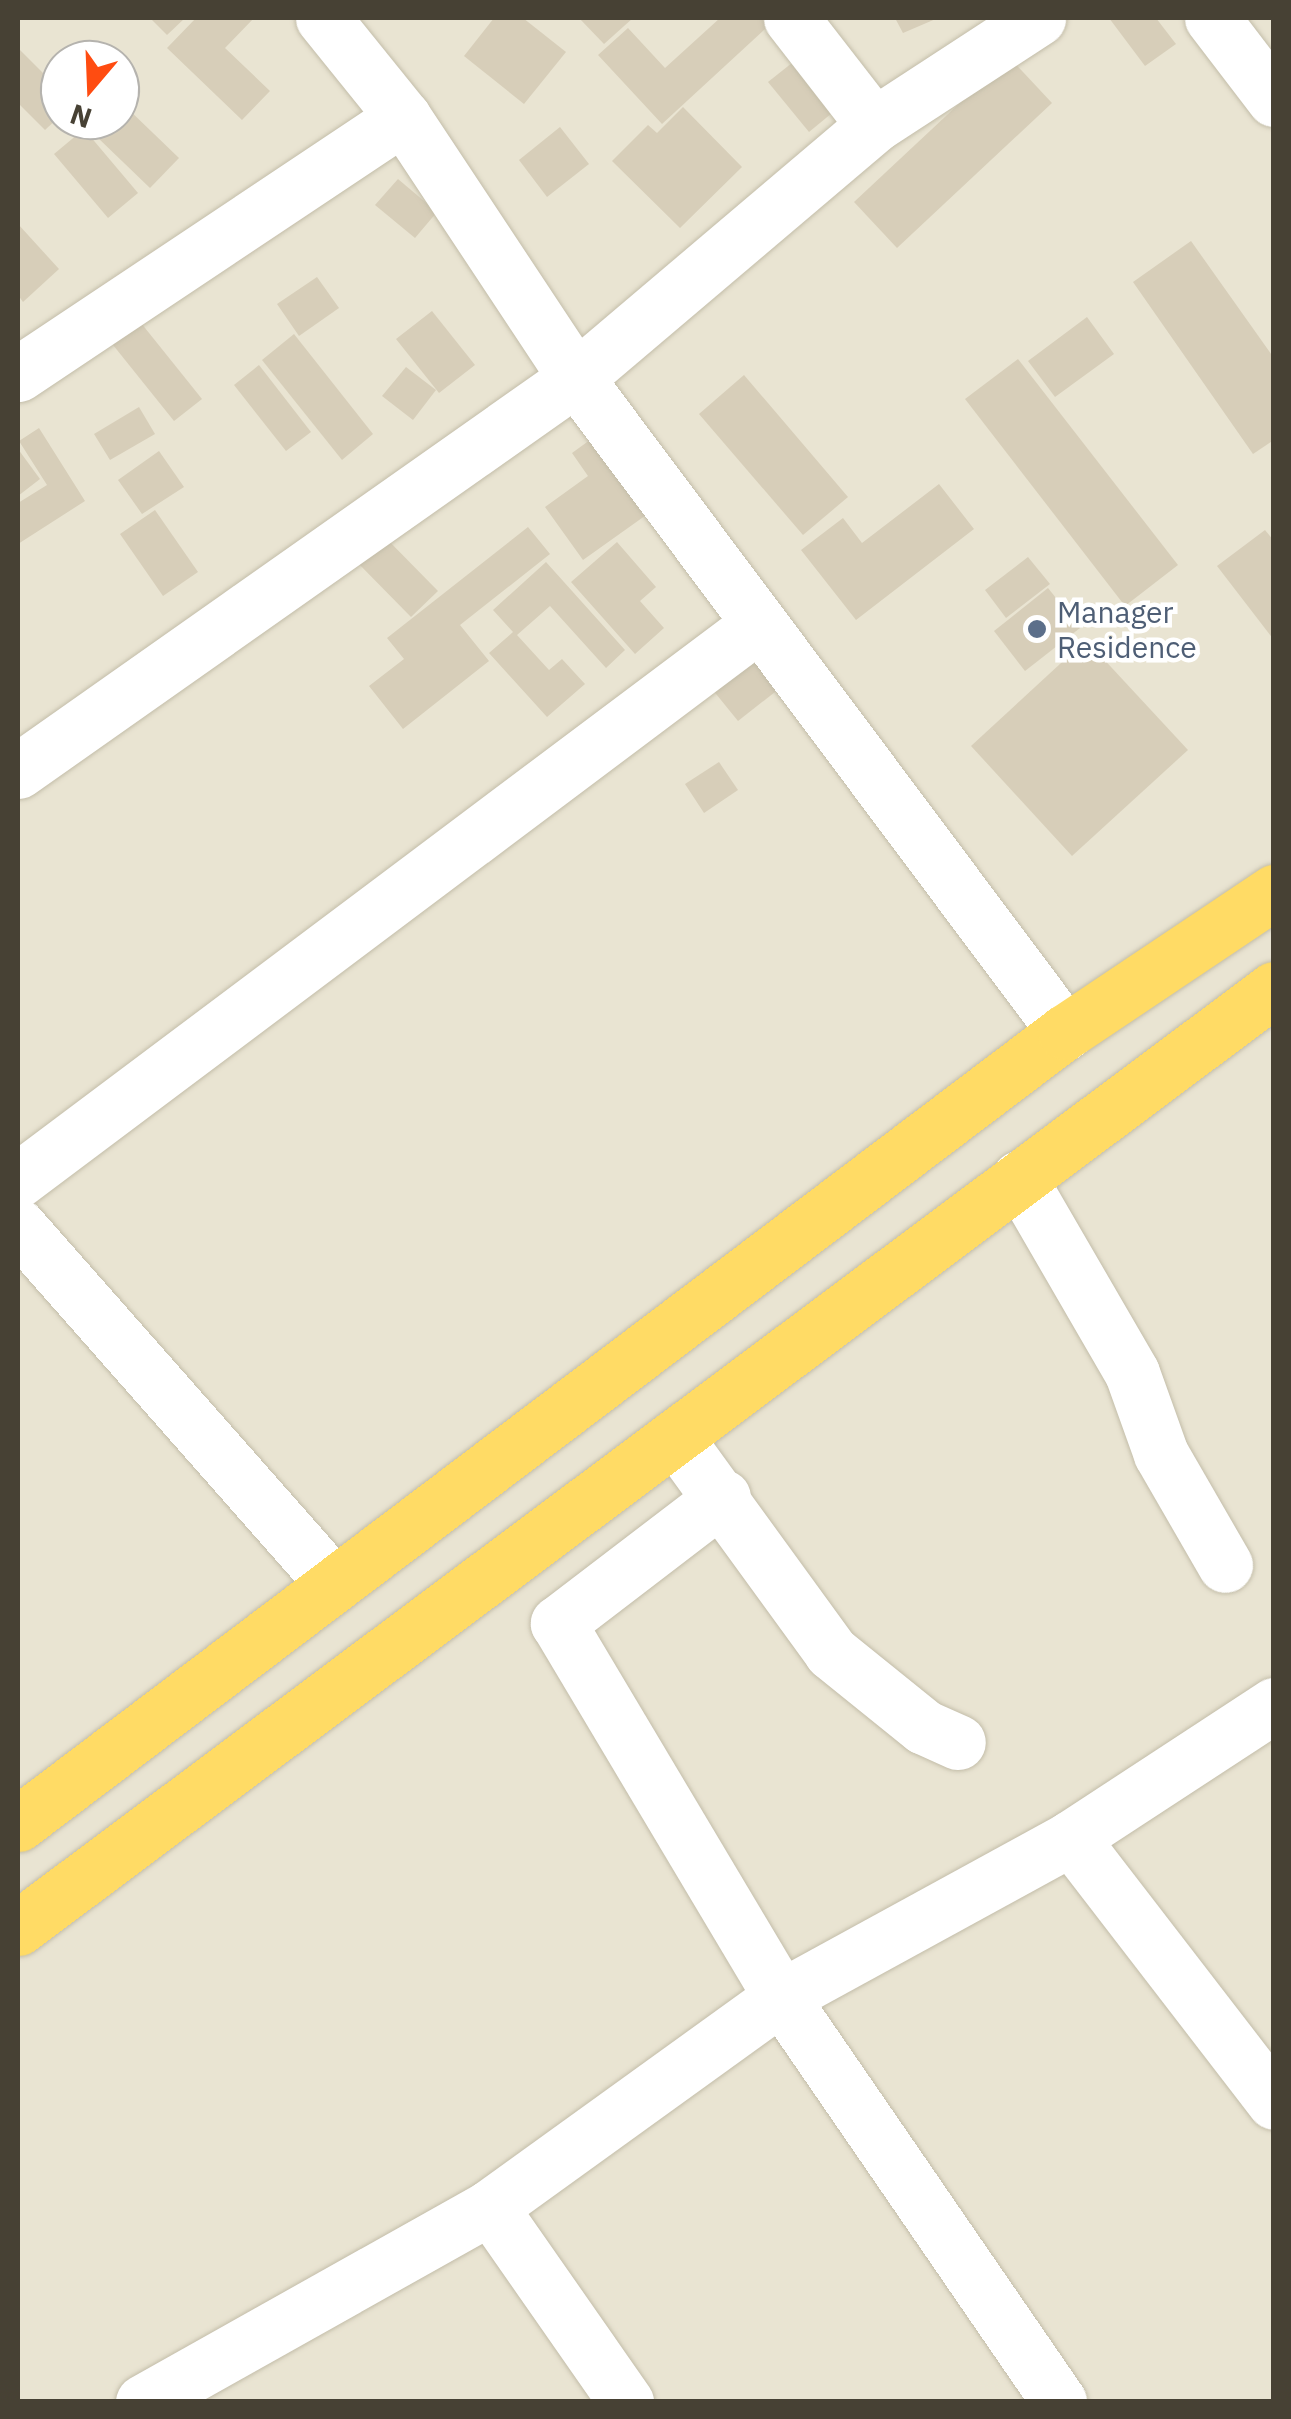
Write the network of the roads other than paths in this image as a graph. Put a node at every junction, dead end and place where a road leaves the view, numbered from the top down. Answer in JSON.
{"nodes":[{"id":1,"x":322,"y":18,"type":"edge"},
{"id":2,"x":791,"y":18,"type":"edge"},
{"id":3,"x":1038,"y":18,"type":"edge"},
{"id":4,"x":1212,"y":18,"type":"edge"},
{"id":5,"x":1274,"y":98,"type":"edge"},
{"id":6,"x":403,"y":117,"type":"junction"},
{"id":7,"x":874,"y":125,"type":"junction"},
{"id":8,"x":18,"y":374,"type":"edge"},
{"id":9,"x":576,"y":378,"type":"junction"},
{"id":10,"x":759,"y":624,"type":"junction"},
{"id":11,"x":18,"y":770,"type":"edge"},
{"id":12,"x":1274,"y":892,"type":"edge"},
{"id":13,"x":1274,"y":989,"type":"edge"},
{"id":14,"x":1066,"y":1032,"type":"junction"},
{"id":15,"x":1019,"y":1178,"type":"junction"},
{"id":16,"x":18,"y":1180,"type":"edge"},
{"id":17,"x":18,"y":1226,"type":"edge"},
{"id":18,"x":676,"y":1436,"type":"junction"},
{"id":19,"x":723,"y":1496,"type":"junction"},
{"id":20,"x":1225,"y":1565,"type":"dead end"},
{"id":21,"x":333,"y":1583,"type":"junction"},
{"id":22,"x":1274,"y":1705,"type":"edge"},
{"id":23,"x":958,"y":1742,"type":"dead end"},
{"id":24,"x":18,"y":1824,"type":"edge"},
{"id":25,"x":1071,"y":1838,"type":"junction"},
{"id":26,"x":18,"y":1928,"type":"edge"},
{"id":27,"x":781,"y":1997,"type":"junction"},
{"id":28,"x":1274,"y":2102,"type":"edge"},
{"id":29,"x":490,"y":2207,"type":"junction"},
{"id":30,"x":164,"y":2398,"type":"edge"},
{"id":31,"x":626,"y":2402,"type":"edge"},
{"id":32,"x":1059,"y":2402,"type":"edge"}],
"edges":[{"from":1,"to":6,"type":"street"},
{"from":2,"to":7,"type":"street"},
{"from":3,"to":7,"type":"street"},
{"from":4,"to":5,"type":"street"},
{"from":6,"to":8,"type":"street"},
{"from":6,"to":9,"type":"street"},
{"from":7,"to":9,"type":"street"},
{"from":9,"to":10,"type":"street"},
{"from":9,"to":11,"type":"street"},
{"from":10,"to":14,"type":"street"},
{"from":10,"to":16,"type":"street"},
{"from":12,"to":14,"type":"highway"},
{"from":13,"to":15,"type":"highway"},
{"from":14,"to":21,"type":"highway"},
{"from":15,"to":18,"type":"highway"},
{"from":15,"to":20,"type":"street"},
{"from":17,"to":21,"type":"street"},
{"from":18,"to":19,"type":"street"},
{"from":18,"to":26,"type":"highway"},
{"from":19,"to":23,"type":"street"},
{"from":19,"to":27,"type":"street"},
{"from":21,"to":24,"type":"highway"},
{"from":22,"to":25,"type":"street"},
{"from":25,"to":27,"type":"street"},
{"from":25,"to":28,"type":"street"},
{"from":27,"to":29,"type":"street"},
{"from":27,"to":32,"type":"street"},
{"from":29,"to":30,"type":"street"},
{"from":29,"to":31,"type":"street"}]}
